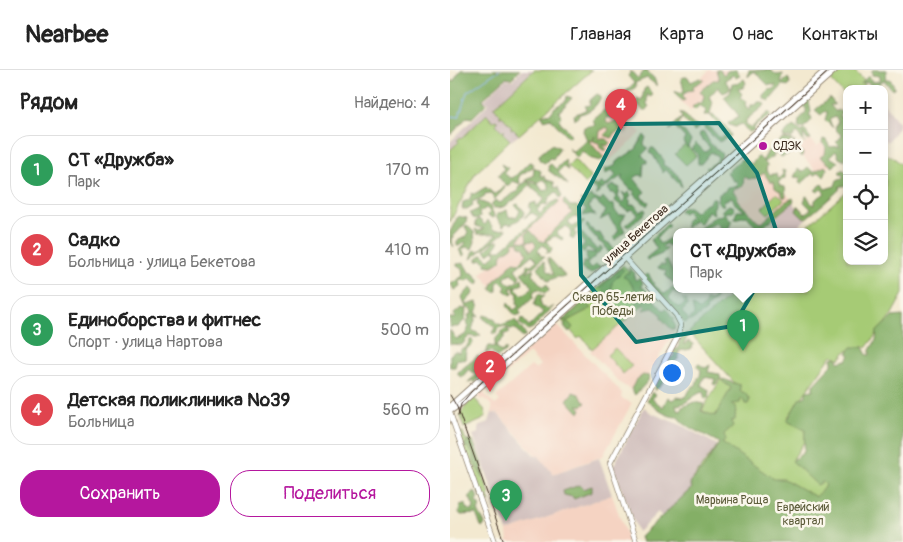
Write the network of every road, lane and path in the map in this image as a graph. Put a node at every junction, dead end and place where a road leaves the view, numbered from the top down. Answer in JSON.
{"nodes":[{"id":1,"x":826,"y":70,"type":"edge"},
{"id":2,"x":835,"y":70,"type":"edge"},
{"id":3,"x":623,"y":256,"type":"junction"},
{"id":4,"x":450,"y":406,"type":"edge"},
{"id":5,"x":450,"y":412,"type":"edge"},
{"id":6,"x":495,"y":542,"type":"edge"},
{"id":7,"x":636,"y":542,"type":"edge"}],
"edges":[{"from":1,"to":3,"type":"main road","name":"улица Бекетова"},
{"from":2,"to":3,"type":"main road","name":"улица Бекетова"},
{"from":3,"to":4,"type":"main road","name":"улица Бекетова"},
{"from":3,"to":5,"type":"main road","name":"улица Бекетова"},
{"from":3,"to":7,"type":"street"},
{"from":5,"to":6,"type":"street"}]}
